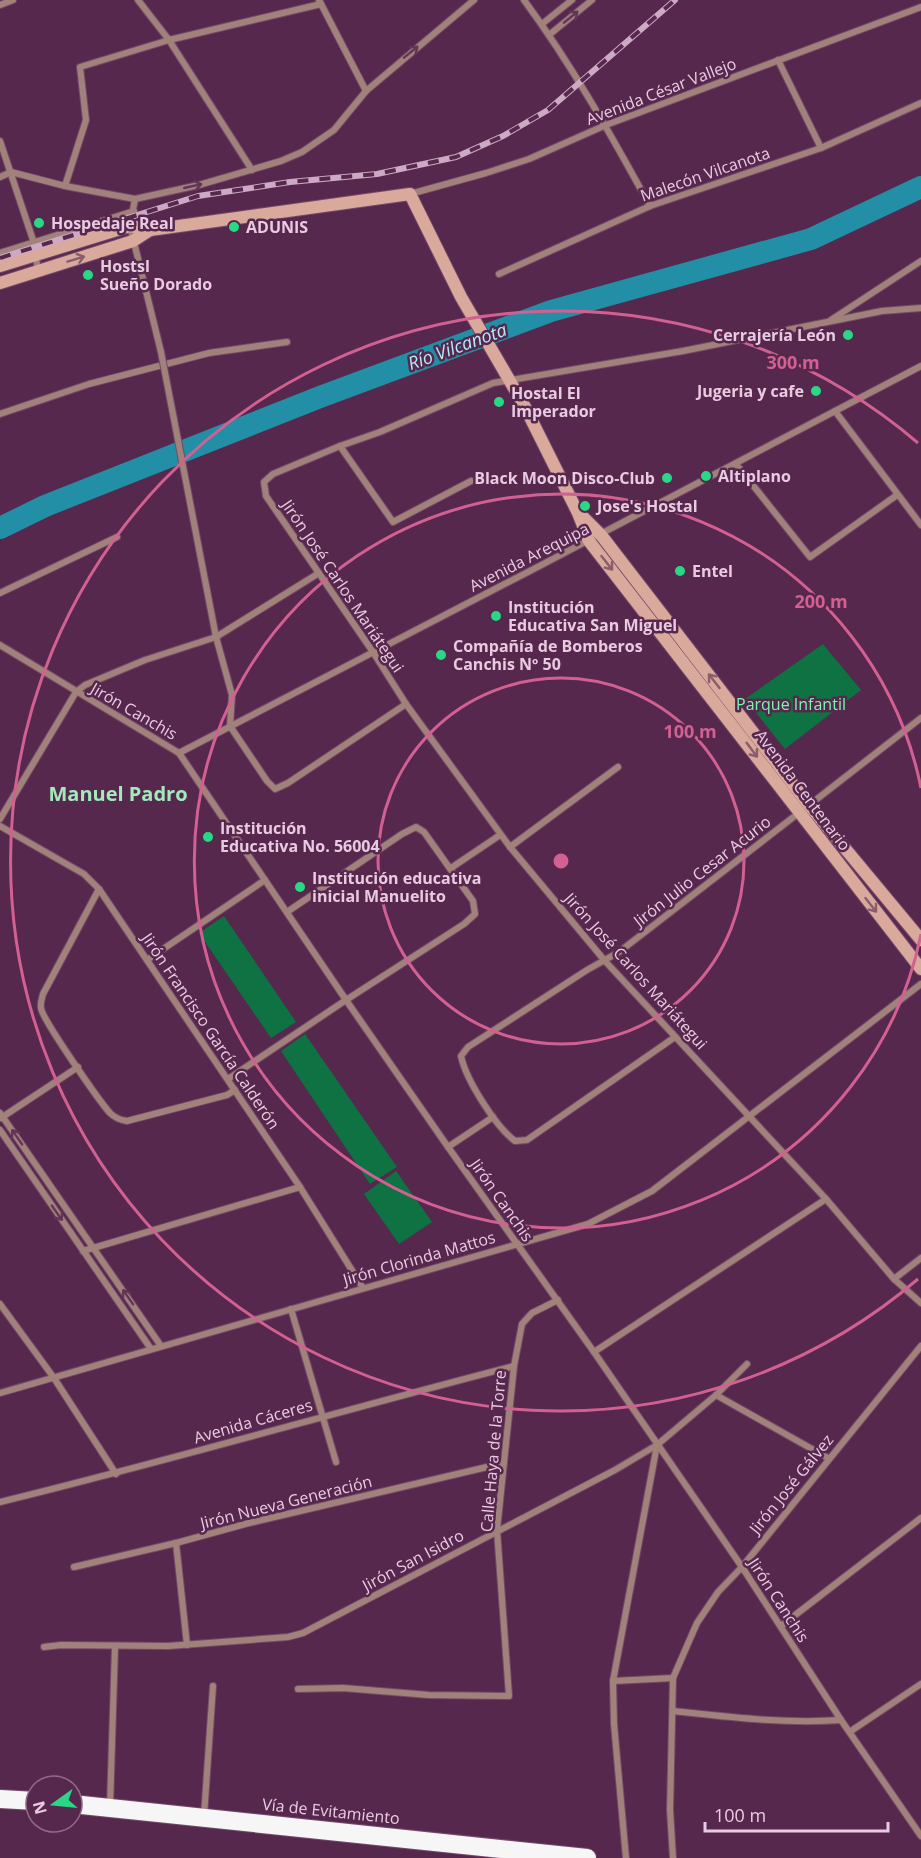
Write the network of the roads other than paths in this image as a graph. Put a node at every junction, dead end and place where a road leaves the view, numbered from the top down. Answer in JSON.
{"nodes":[{"id":1,"x":13,"y":0,"type":"edge"},
{"id":2,"x":138,"y":0,"type":"edge"},
{"id":3,"x":474,"y":0,"type":"edge"},
{"id":4,"x":524,"y":0,"type":"edge"},
{"id":5,"x":572,"y":0,"type":"edge"},
{"id":6,"x":592,"y":0,"type":"edge"},
{"id":7,"x":320,"y":2,"type":"edge"},
{"id":8,"x":0,"y":5,"type":"edge"},
{"id":9,"x":921,"y":7,"type":"edge"},
{"id":10,"x":542,"y":24,"type":"junction"},
{"id":11,"x":549,"y":35,"type":"junction"},
{"id":12,"x":169,"y":40,"type":"junction"},
{"id":13,"x":778,"y":60,"type":"junction"},
{"id":14,"x":366,"y":91,"type":"junction"},
{"id":15,"x":921,"y":103,"type":"edge"},
{"id":16,"x":606,"y":125,"type":"junction"},
{"id":17,"x":0,"y":141,"type":"edge"},
{"id":18,"x":821,"y":148,"type":"junction"},
{"id":19,"x":252,"y":170,"type":"junction"},
{"id":20,"x":11,"y":172,"type":"junction"},
{"id":21,"x":0,"y":177,"type":"edge"},
{"id":22,"x":64,"y":186,"type":"junction"},
{"id":23,"x":410,"y":194,"type":"junction"},
{"id":24,"x":135,"y":199,"type":"junction"},
{"id":25,"x":650,"y":206,"type":"junction"},
{"id":26,"x":134,"y":211,"type":"junction"},
{"id":27,"x":130,"y":226,"type":"junction"},
{"id":28,"x":150,"y":230,"type":"junction"},
{"id":29,"x":134,"y":241,"type":"junction"},
{"id":30,"x":35,"y":249,"type":"junction"},
{"id":31,"x":0,"y":253,"type":"edge"},
{"id":32,"x":921,"y":261,"type":"edge"},
{"id":33,"x":0,"y":266,"type":"edge"},
{"id":34,"x":38,"y":271,"type":"junction"},
{"id":35,"x":499,"y":274,"type":"dead end"},
{"id":36,"x":0,"y":283,"type":"edge"},
{"id":37,"x":921,"y":308,"type":"edge"},
{"id":38,"x":828,"y":322,"type":"junction"},
{"id":39,"x":287,"y":342,"type":"dead end"},
{"id":40,"x":921,"y":366,"type":"edge"},
{"id":41,"x":510,"y":380,"type":"junction"},
{"id":42,"x":835,"y":411,"type":"junction"},
{"id":43,"x":0,"y":414,"type":"edge"},
{"id":44,"x":340,"y":446,"type":"junction"},
{"id":45,"x":736,"y":464,"type":"junction"},
{"id":46,"x":471,"y":481,"type":"dead end"},
{"id":47,"x":897,"y":495,"type":"junction"},
{"id":48,"x":578,"y":513,"type":"junction"},
{"id":49,"x":921,"y":525,"type":"edge"},
{"id":50,"x":601,"y":535,"type":"junction"},
{"id":51,"x":117,"y":537,"type":"dead end"},
{"id":52,"x":589,"y":541,"type":"junction"},
{"id":53,"x":319,"y":573,"type":"junction"},
{"id":54,"x":0,"y":593,"type":"edge"},
{"id":55,"x":216,"y":637,"type":"junction"},
{"id":56,"x":0,"y":645,"type":"edge"},
{"id":57,"x":373,"y":652,"type":"junction"},
{"id":58,"x":76,"y":692,"type":"junction"},
{"id":59,"x":405,"y":704,"type":"junction"},
{"id":60,"x":921,"y":718,"type":"edge"},
{"id":61,"x":230,"y":726,"type":"junction"},
{"id":62,"x":179,"y":753,"type":"junction"},
{"id":63,"x":618,"y":766,"type":"dead end"},
{"id":64,"x":804,"y":809,"type":"junction"},
{"id":65,"x":0,"y":819,"type":"edge"},
{"id":66,"x":0,"y":826,"type":"edge"},
{"id":67,"x":500,"y":835,"type":"junction"},
{"id":68,"x":510,"y":847,"type":"junction"},
{"id":69,"x":451,"y":868,"type":"junction"},
{"id":70,"x":265,"y":880,"type":"junction"},
{"id":71,"x":99,"y":889,"type":"junction"},
{"id":72,"x":287,"y":912,"type":"junction"},
{"id":73,"x":921,"y":940,"type":"edge"},
{"id":74,"x":147,"y":960,"type":"junction"},
{"id":75,"x":605,"y":961,"type":"junction"},
{"id":76,"x":921,"y":969,"type":"edge"},
{"id":77,"x":921,"y":984,"type":"edge"},
{"id":78,"x":346,"y":1000,"type":"junction"},
{"id":79,"x":675,"y":1037,"type":"junction"},
{"id":80,"x":78,"y":1067,"type":"junction"},
{"id":81,"x":228,"y":1079,"type":"junction"},
{"id":82,"x":235,"y":1090,"type":"junction"},
{"id":83,"x":1,"y":1116,"type":"edge"},
{"id":84,"x":750,"y":1116,"type":"junction"},
{"id":85,"x":493,"y":1117,"type":"junction"},
{"id":86,"x":0,"y":1130,"type":"edge"},
{"id":87,"x":448,"y":1147,"type":"junction"},
{"id":88,"x":300,"y":1187,"type":"junction"},
{"id":89,"x":826,"y":1199,"type":"junction"},
{"id":90,"x":517,"y":1244,"type":"junction"},
{"id":91,"x":94,"y":1248,"type":"junction"},
{"id":92,"x":83,"y":1251,"type":"junction"},
{"id":93,"x":921,"y":1258,"type":"edge"},
{"id":94,"x":894,"y":1279,"type":"junction"},
{"id":95,"x":363,"y":1288,"type":"junction"},
{"id":96,"x":558,"y":1300,"type":"junction"},
{"id":97,"x":921,"y":1303,"type":"edge"},
{"id":98,"x":0,"y":1304,"type":"edge"},
{"id":99,"x":291,"y":1309,"type":"junction"},
{"id":100,"x":161,"y":1346,"type":"junction"},
{"id":101,"x":921,"y":1346,"type":"edge"},
{"id":102,"x":151,"y":1349,"type":"junction"},
{"id":103,"x":594,"y":1352,"type":"junction"},
{"id":104,"x":747,"y":1364,"type":"dead end"},
{"id":105,"x":514,"y":1366,"type":"junction"},
{"id":106,"x":54,"y":1378,"type":"junction"},
{"id":107,"x":0,"y":1393,"type":"edge"},
{"id":108,"x":716,"y":1395,"type":"junction"},
{"id":109,"x":323,"y":1415,"type":"junction"},
{"id":110,"x":657,"y":1445,"type":"junction"},
{"id":111,"x":828,"y":1458,"type":"junction"},
{"id":112,"x":336,"y":1462,"type":"dead end"},
{"id":113,"x":504,"y":1463,"type":"junction"},
{"id":114,"x":116,"y":1474,"type":"junction"},
{"id":115,"x":0,"y":1502,"type":"edge"},
{"id":116,"x":921,"y":1518,"type":"edge"},
{"id":117,"x":497,"y":1530,"type":"junction"},
{"id":118,"x":176,"y":1543,"type":"junction"},
{"id":119,"x":74,"y":1567,"type":"dead end"},
{"id":120,"x":742,"y":1567,"type":"junction"},
{"id":121,"x":781,"y":1626,"type":"junction"},
{"id":122,"x":187,"y":1645,"type":"junction"},
{"id":123,"x":44,"y":1647,"type":"dead end"},
{"id":124,"x":115,"y":1647,"type":"junction"},
{"id":125,"x":673,"y":1677,"type":"junction"},
{"id":126,"x":614,"y":1681,"type":"junction"},
{"id":127,"x":921,"y":1684,"type":"edge"},
{"id":128,"x":213,"y":1686,"type":"dead end"},
{"id":129,"x":298,"y":1689,"type":"dead end"},
{"id":130,"x":674,"y":1711,"type":"junction"},
{"id":131,"x":841,"y":1720,"type":"junction"},
{"id":132,"x":851,"y":1731,"type":"junction"},
{"id":133,"x":0,"y":1799,"type":"edge"},
{"id":134,"x":24,"y":1800,"type":"edge"},
{"id":135,"x":84,"y":1805,"type":"edge"},
{"id":136,"x":110,"y":1806,"type":"junction"},
{"id":137,"x":204,"y":1817,"type":"junction"},
{"id":138,"x":921,"y":1836,"type":"edge"},
{"id":139,"x":587,"y":1858,"type":"edge"},
{"id":140,"x":626,"y":1858,"type":"edge"},
{"id":141,"x":673,"y":1858,"type":"edge"}],
"edges":[{"from":1,"to":8,"type":"street"},
{"from":2,"to":12,"type":"street"},
{"from":14,"to":3,"type":"street","one_way":true},
{"from":4,"to":10,"type":"street"},
{"from":5,"to":10,"type":"street"},
{"from":11,"to":6,"type":"street","one_way":true},
{"from":7,"to":12,"type":"street"},
{"from":7,"to":14,"type":"street"},
{"from":9,"to":13,"type":"street","name":"Avenida César Vallejo"},
{"from":10,"to":11,"type":"street"},
{"from":11,"to":16,"type":"street"},
{"from":12,"to":19,"type":"street"},
{"from":12,"to":22,"type":"street"},
{"from":13,"to":16,"type":"street","name":"Avenida César Vallejo"},
{"from":13,"to":18,"type":"street"},
{"from":14,"to":19,"type":"street"},
{"from":15,"to":18,"type":"street","name":"Malecón Vilcanota"},
{"from":16,"to":23,"type":"street","name":"Avenida César Vallejo"},
{"from":16,"to":25,"type":"street"},
{"from":17,"to":20,"type":"street"},
{"from":18,"to":25,"type":"street","name":"Malecón Vilcanota"},
{"from":24,"to":19,"type":"street","one_way":true},
{"from":20,"to":21,"type":"street"},
{"from":20,"to":22,"type":"street"},
{"from":20,"to":30,"type":"street"},
{"from":22,"to":24,"type":"street"},
{"from":23,"to":28,"type":"street"},
{"from":23,"to":41,"type":"street"},
{"from":24,"to":26,"type":"street"},
{"from":25,"to":35,"type":"street","name":"Malecón Vilcanota"},
{"from":26,"to":27,"type":"street"},
{"from":26,"to":30,"type":"street"},
{"from":27,"to":28,"type":"street"},
{"from":27,"to":29,"type":"street"},
{"from":27,"to":30,"type":"street"},
{"from":28,"to":29,"type":"street"},
{"from":34,"to":29,"type":"street","one_way":true},
{"from":29,"to":55,"type":"street","bridge":true},
{"from":30,"to":31,"type":"street"},
{"from":30,"to":33,"type":"street"},
{"from":30,"to":34,"type":"street"},
{"from":32,"to":38,"type":"street"},
{"from":34,"to":36,"type":"street"},
{"from":37,"to":38,"type":"street"},
{"from":38,"to":41,"type":"street"},
{"from":39,"to":43,"type":"street"},
{"from":40,"to":42,"type":"street","name":"Avenida Arequipa"},
{"from":41,"to":44,"type":"street"},
{"from":41,"to":48,"type":"street"},
{"from":42,"to":45,"type":"street","name":"Avenida Arequipa"},
{"from":42,"to":47,"type":"street"},
{"from":44,"to":46,"type":"street"},
{"from":44,"to":53,"type":"street","name":"Jirón José Carlos Mariátegui"},
{"from":45,"to":47,"type":"street"},
{"from":45,"to":50,"type":"street","name":"Avenida Arequipa"},
{"from":47,"to":49,"type":"street"},
{"from":48,"to":50,"type":"street"},
{"from":48,"to":52,"type":"street","name":"Avenida Centenario"},
{"from":50,"to":52,"type":"street","name":"Avenida Arequipa"},
{"from":64,"to":50,"type":"street","one_way":true},
{"from":51,"to":54,"type":"street"},
{"from":52,"to":57,"type":"street","name":"Avenida Arequipa"},
{"from":52,"to":64,"type":"street","name":"Avenida Centenario","one_way":true},
{"from":53,"to":55,"type":"street"},
{"from":53,"to":57,"type":"street","name":"Jirón José Carlos Mariátegui"},
{"from":55,"to":58,"type":"street"},
{"from":55,"to":61,"type":"street"},
{"from":56,"to":58,"type":"street","name":"Jirón Canchis"},
{"from":57,"to":59,"type":"street","name":"Jirón José Carlos Mariátegui"},
{"from":57,"to":61,"type":"street","name":"Avenida Arequipa"},
{"from":58,"to":62,"type":"street","name":"Jirón Canchis"},
{"from":58,"to":65,"type":"street"},
{"from":59,"to":61,"type":"street"},
{"from":59,"to":67,"type":"street","name":"Jirón José Carlos Mariátegui"},
{"from":60,"to":64,"type":"street","name":"Jirón Julio Cesar Acurio"},
{"from":61,"to":62,"type":"street","name":"Avenida Arequipa"},
{"from":62,"to":70,"type":"street","name":"Jirón Canchis"},
{"from":63,"to":68,"type":"street"},
{"from":64,"to":73,"type":"street"},
{"from":64,"to":75,"type":"street","name":"Jirón Julio Cesar Acurio"},
{"from":64,"to":76,"type":"street","name":"Avenida Centenario","one_way":true},
{"from":66,"to":71,"type":"street","name":"Jirón Francisco García Calderón"},
{"from":67,"to":68,"type":"street","name":"Jirón José Carlos Mariátegui"},
{"from":67,"to":69,"type":"street"},
{"from":68,"to":75,"type":"street","name":"Jirón José Carlos Mariátegui"},
{"from":69,"to":72,"type":"street"},
{"from":69,"to":78,"type":"street"},
{"from":70,"to":72,"type":"street","name":"Jirón Canchis"},
{"from":70,"to":74,"type":"street"},
{"from":71,"to":74,"type":"street","name":"Jirón Francisco García Calderón"},
{"from":71,"to":80,"type":"street"},
{"from":72,"to":78,"type":"street","name":"Jirón Canchis"},
{"from":74,"to":81,"type":"street","name":"Jirón Francisco García Calderón"},
{"from":75,"to":79,"type":"street","name":"Jirón José Carlos Mariátegui"},
{"from":75,"to":85,"type":"street","name":"Jirón Julio Cesar Acurio"},
{"from":77,"to":84,"type":"street","name":"Jirón Clorinda Mattos"},
{"from":78,"to":81,"type":"street"},
{"from":78,"to":87,"type":"street","name":"Jirón Canchis"},
{"from":79,"to":84,"type":"street","name":"Jirón José Carlos Mariátegui"},
{"from":79,"to":85,"type":"street"},
{"from":80,"to":82,"type":"street"},
{"from":80,"to":83,"type":"street"},
{"from":81,"to":82,"type":"street","name":"Jirón Francisco García Calderón"},
{"from":82,"to":88,"type":"street","name":"Jirón Francisco García Calderón"},
{"from":91,"to":83,"type":"street","one_way":true},
{"from":84,"to":89,"type":"street","name":"Jirón José Carlos Mariátegui"},
{"from":84,"to":90,"type":"street","name":"Jirón Clorinda Mattos"},
{"from":85,"to":87,"type":"street"},
{"from":86,"to":92,"type":"street","one_way":true},
{"from":87,"to":90,"type":"street","name":"Jirón Canchis"},
{"from":88,"to":91,"type":"street"},
{"from":88,"to":95,"type":"street","name":"Jirón Francisco García Calderón"},
{"from":89,"to":94,"type":"street","name":"Jirón José Carlos Mariátegui"},
{"from":89,"to":103,"type":"street"},
{"from":90,"to":95,"type":"street","name":"Jirón Clorinda Mattos"},
{"from":90,"to":96,"type":"street","name":"Jirón Canchis"},
{"from":91,"to":92,"type":"street"},
{"from":100,"to":91,"type":"street","one_way":true},
{"from":92,"to":102,"type":"street"},
{"from":93,"to":94,"type":"street"},
{"from":94,"to":97,"type":"street","name":"Jirón José Carlos Mariátegui"},
{"from":95,"to":99,"type":"street","name":"Jirón Clorinda Mattos"},
{"from":96,"to":103,"type":"street","name":"Jirón Canchis"},
{"from":96,"to":105,"type":"street","name":"Calle Haya de la Torre"},
{"from":98,"to":106,"type":"street"},
{"from":99,"to":100,"type":"street","name":"Jirón Clorinda Mattos"},
{"from":99,"to":109,"type":"street"},
{"from":100,"to":102,"type":"street","name":"Jirón Clorinda Mattos"},
{"from":101,"to":111,"type":"street","name":"Jirón José Gálvez"},
{"from":102,"to":106,"type":"street","name":"Jirón Clorinda Mattos"},
{"from":103,"to":110,"type":"street","name":"Jirón Canchis"},
{"from":104,"to":108,"type":"street","name":"Jirón San Isidro"},
{"from":105,"to":109,"type":"street","name":"Avenida Cáceres"},
{"from":105,"to":113,"type":"street","name":"Calle Haya de la Torre"},
{"from":106,"to":107,"type":"street","name":"Jirón Clorinda Mattos"},
{"from":106,"to":114,"type":"street"},
{"from":108,"to":110,"type":"street","name":"Jirón San Isidro"},
{"from":108,"to":111,"type":"street"},
{"from":109,"to":112,"type":"street"},
{"from":109,"to":114,"type":"street","name":"Avenida Cáceres"},
{"from":110,"to":117,"type":"street","name":"Jirón San Isidro"},
{"from":110,"to":120,"type":"street","name":"Jirón Canchis"},
{"from":110,"to":126,"type":"street"},
{"from":111,"to":120,"type":"street","name":"Jirón José Gálvez"},
{"from":113,"to":117,"type":"street","name":"Calle Haya de la Torre"},
{"from":113,"to":118,"type":"street","name":"Jirón Nueva Generación"},
{"from":114,"to":115,"type":"street","name":"Avenida Cáceres"},
{"from":116,"to":121,"type":"street"},
{"from":117,"to":122,"type":"street","name":"Jirón San Isidro"},
{"from":117,"to":129,"type":"street","name":"Calle Haya de la Torre"},
{"from":118,"to":119,"type":"street","name":"Jirón Nueva Generación"},
{"from":118,"to":122,"type":"street"},
{"from":120,"to":121,"type":"street","name":"Jirón Canchis"},
{"from":120,"to":125,"type":"street","name":"Jirón José Gálvez"},
{"from":121,"to":131,"type":"street","name":"Jirón Canchis"},
{"from":122,"to":124,"type":"street","name":"Jirón San Isidro"},
{"from":123,"to":124,"type":"street","name":"Jirón San Isidro"},
{"from":124,"to":136,"type":"street"},
{"from":125,"to":126,"type":"street"},
{"from":125,"to":130,"type":"street","name":"Jirón José Gálvez"},
{"from":126,"to":140,"type":"street"},
{"from":127,"to":132,"type":"street"},
{"from":128,"to":137,"type":"street"},
{"from":130,"to":131,"type":"street"},
{"from":130,"to":141,"type":"street","name":"Jirón José Gálvez"},
{"from":131,"to":132,"type":"street","name":"Jirón Canchis"},
{"from":132,"to":138,"type":"street","name":"Jirón Canchis"},
{"from":133,"to":134,"type":"highway"},
{"from":135,"to":136,"type":"highway","name":"Vía de Evitamiento"},
{"from":136,"to":137,"type":"highway","name":"Vía de Evitamiento"},
{"from":137,"to":139,"type":"highway","name":"Vía de Evitamiento"}]}
